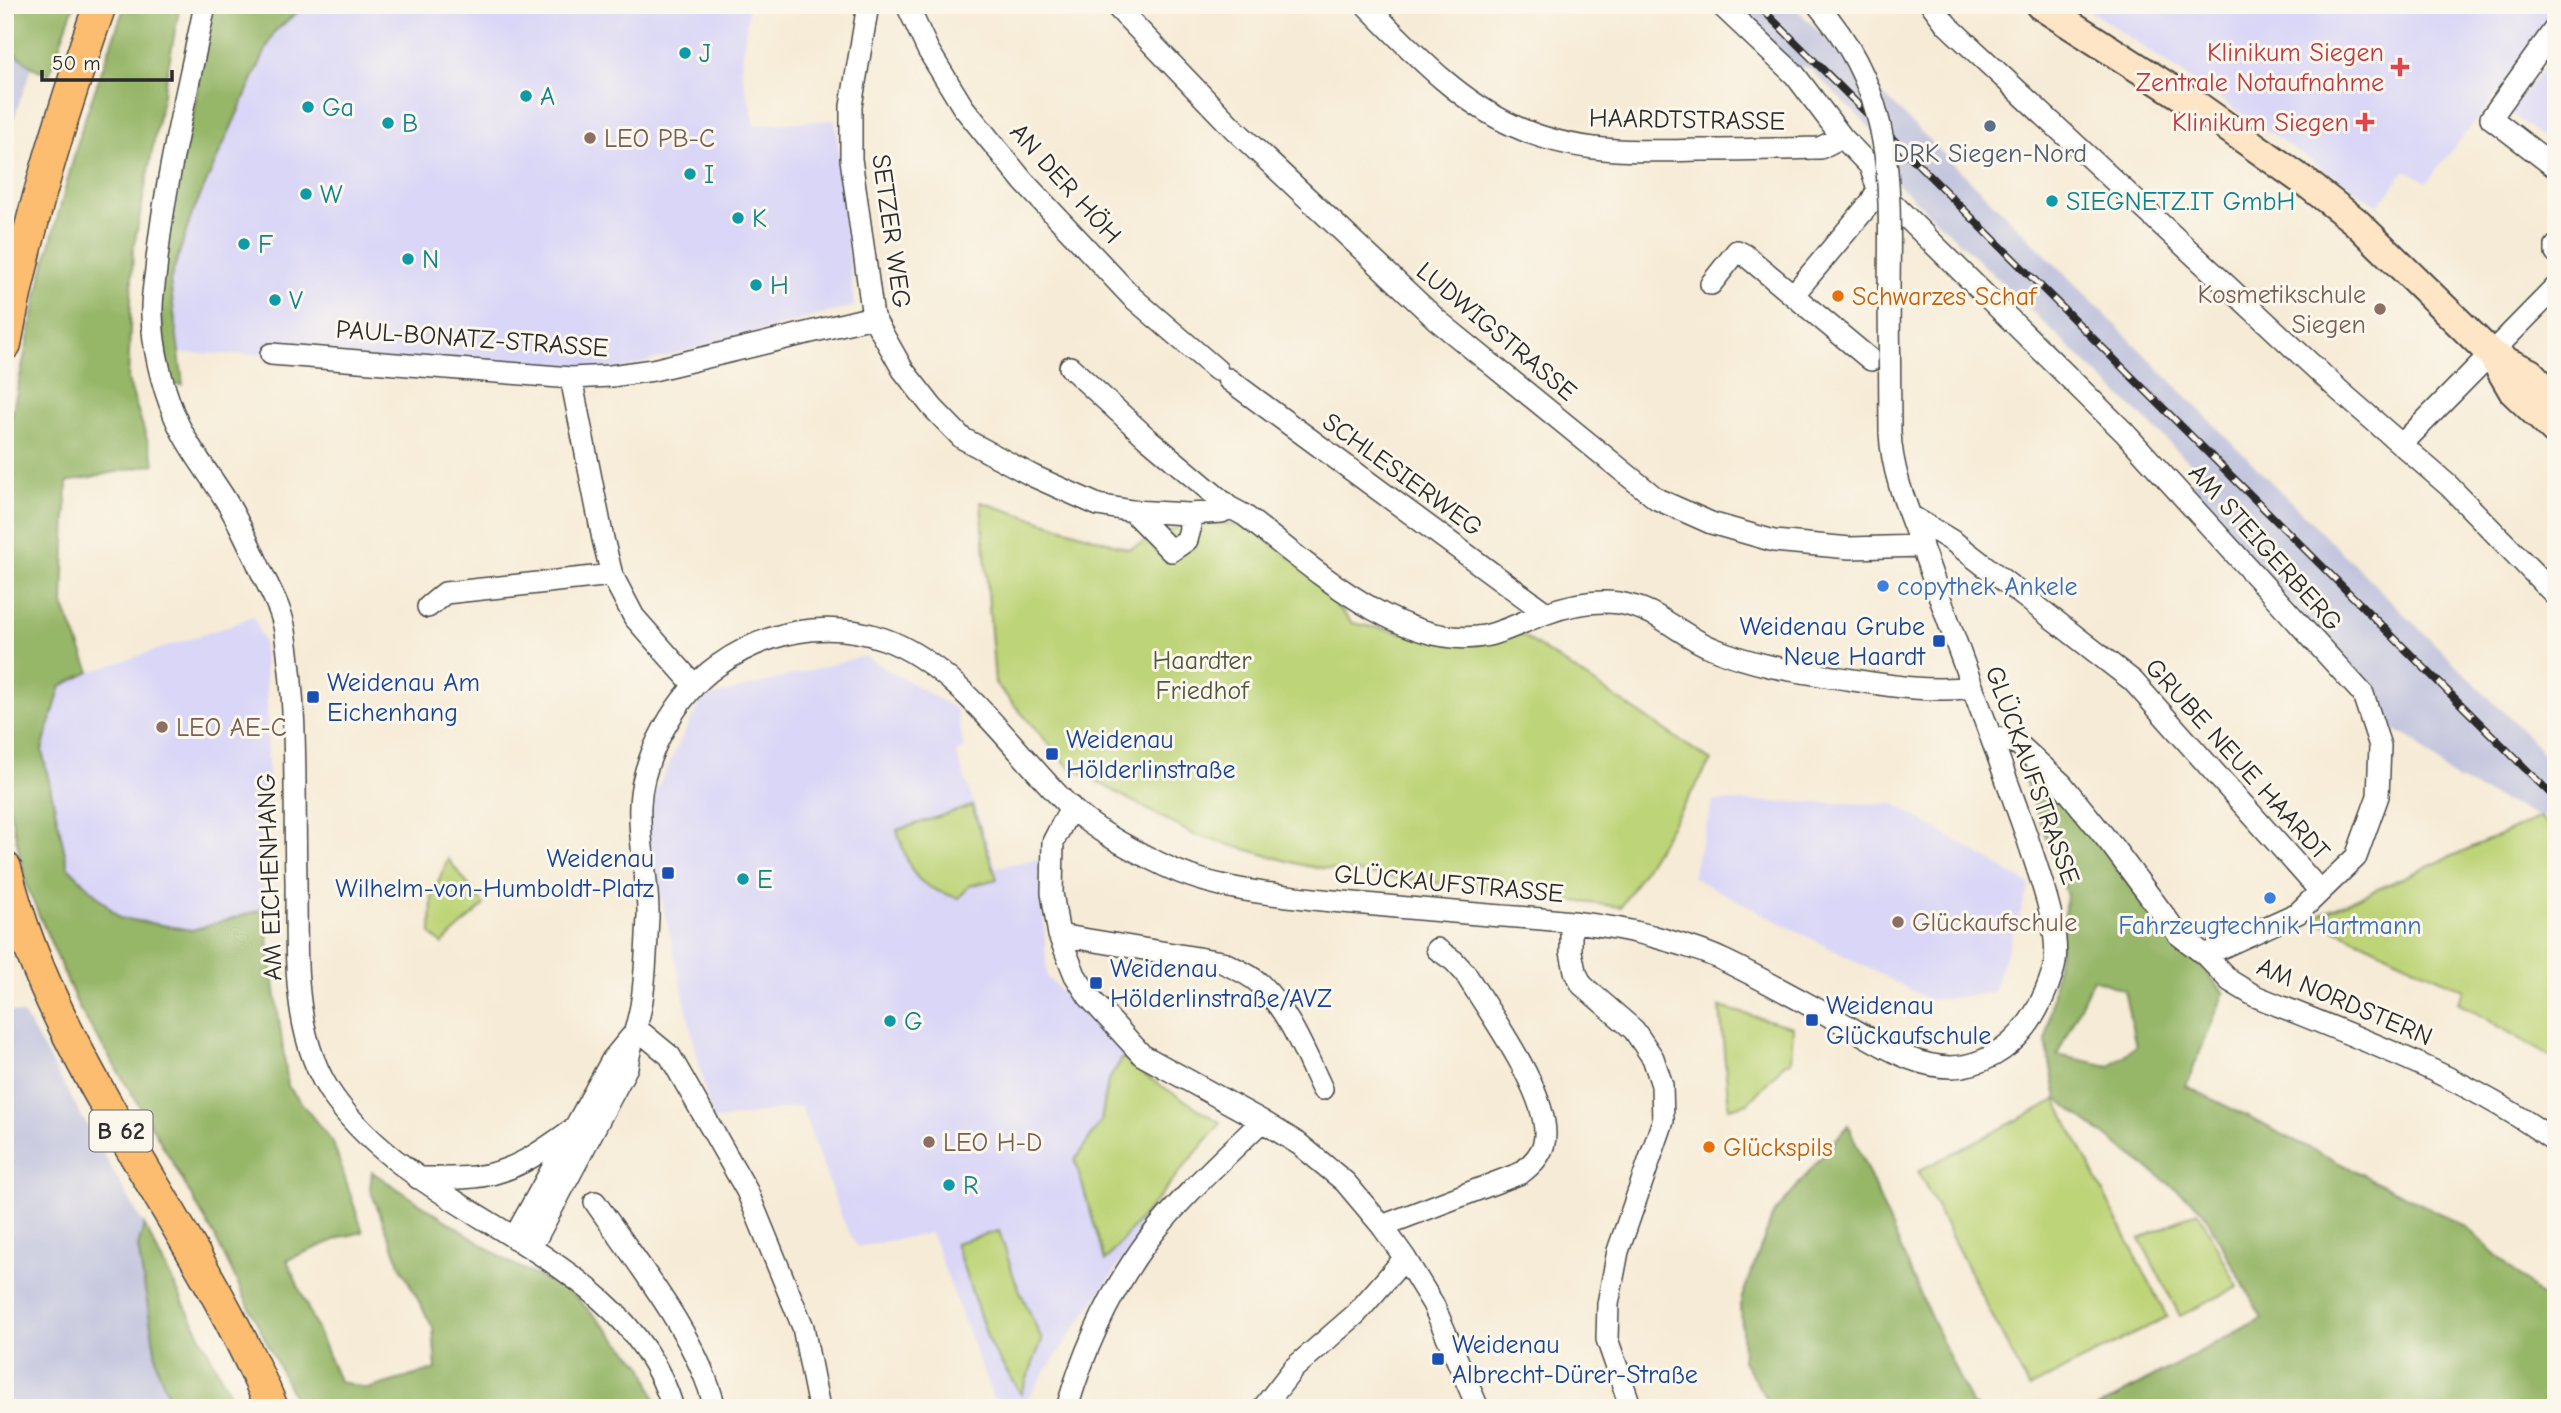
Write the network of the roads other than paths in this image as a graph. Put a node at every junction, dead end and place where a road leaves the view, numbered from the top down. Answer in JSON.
{"nodes":[{"id":1,"x":100,"y":5,"type":"edge"},
{"id":2,"x":205,"y":5,"type":"edge"},
{"id":3,"x":868,"y":5,"type":"edge"},
{"id":4,"x":907,"y":5,"type":"edge"},
{"id":5,"x":1115,"y":5,"type":"edge"},
{"id":6,"x":1366,"y":5,"type":"edge"},
{"id":7,"x":1721,"y":5,"type":"edge"},
{"id":8,"x":1818,"y":5,"type":"edge"},
{"id":9,"x":1932,"y":5,"type":"edge"},
{"id":10,"x":2040,"y":5,"type":"edge"},
{"id":11,"x":2556,"y":27,"type":"edge"},
{"id":12,"x":1842,"y":137,"type":"junction"},
{"id":13,"x":2556,"y":168,"type":"edge"},
{"id":14,"x":1878,"y":190,"type":"junction"},
{"id":15,"x":2556,"y":246,"type":"edge"},
{"id":16,"x":2556,"y":253,"type":"edge"},
{"id":17,"x":1711,"y":284,"type":"dead end"},
{"id":18,"x":2556,"y":286,"type":"edge"},
{"id":19,"x":1794,"y":294,"type":"junction"},
{"id":20,"x":873,"y":317,"type":"junction"},
{"id":21,"x":5,"y":344,"type":"edge"},
{"id":22,"x":271,"y":354,"type":"dead end"},
{"id":23,"x":2492,"y":355,"type":"junction"},
{"id":24,"x":1871,"y":360,"type":"dead end"},
{"id":25,"x":1070,"y":367,"type":"dead end"},
{"id":26,"x":1223,"y":374,"type":"joint"},
{"id":27,"x":571,"y":378,"type":"junction"},
{"id":28,"x":2556,"y":400,"type":"edge"},
{"id":29,"x":2556,"y":432,"type":"edge"},
{"id":30,"x":2402,"y":444,"type":"junction"},
{"id":31,"x":1229,"y":507,"type":"junction"},
{"id":32,"x":1132,"y":511,"type":"junction"},
{"id":33,"x":1189,"y":514,"type":"junction"},
{"id":34,"x":1911,"y":516,"type":"junction"},
{"id":35,"x":1922,"y":546,"type":"junction"},
{"id":36,"x":612,"y":575,"type":"junction"},
{"id":37,"x":2556,"y":596,"type":"edge"},
{"id":38,"x":428,"y":607,"type":"dead end"},
{"id":39,"x":1546,"y":613,"type":"junction"},
{"id":40,"x":694,"y":685,"type":"junction"},
{"id":41,"x":1972,"y":687,"type":"junction"},
{"id":42,"x":1992,"y":736,"type":"junction"},
{"id":43,"x":1071,"y":807,"type":"junction"},
{"id":44,"x":5,"y":868,"type":"edge"},
{"id":45,"x":2320,"y":891,"type":"junction"},
{"id":46,"x":1571,"y":922,"type":"junction"},
{"id":47,"x":1059,"y":936,"type":"junction"},
{"id":48,"x":1437,"y":949,"type":"dead end"},
{"id":49,"x":2205,"y":955,"type":"junction"},
{"id":50,"x":633,"y":1033,"type":"junction"},
{"id":51,"x":1322,"y":1089,"type":"dead end"},
{"id":52,"x":1262,"y":1121,"type":"junction"},
{"id":53,"x":575,"y":1128,"type":"junction"},
{"id":54,"x":2556,"y":1142,"type":"edge"},
{"id":55,"x":416,"y":1178,"type":"junction"},
{"id":56,"x":595,"y":1202,"type":"dead end"},
{"id":57,"x":1382,"y":1226,"type":"junction"},
{"id":58,"x":522,"y":1243,"type":"junction"},
{"id":59,"x":1405,"y":1258,"type":"junction"},
{"id":60,"x":272,"y":1408,"type":"edge"},
{"id":61,"x":673,"y":1408,"type":"edge"},
{"id":62,"x":715,"y":1408,"type":"edge"},
{"id":63,"x":820,"y":1408,"type":"edge"},
{"id":64,"x":1067,"y":1408,"type":"edge"},
{"id":65,"x":1263,"y":1408,"type":"edge"},
{"id":66,"x":1478,"y":1408,"type":"edge"},
{"id":67,"x":1631,"y":1408,"type":"edge"}],
"edges":[{"from":1,"to":21,"type":"main road"},
{"from":2,"to":55,"type":"street","name":"AM EICHENHANG"},
{"from":3,"to":20,"type":"street","name":"SETZER WEG"},
{"from":4,"to":26,"type":"street","name":"AN DER HÖH"},
{"from":5,"to":35,"type":"street","name":"LUDWIGSTRASSE"},
{"from":6,"to":12,"type":"street","name":"HAARDTSTRASSE"},
{"from":7,"to":12,"type":"street"},
{"from":8,"to":34,"type":"street","name":"GLÜCKAUFSTRASSE","bridge":true},
{"from":9,"to":30,"type":"street"},
{"from":10,"to":23,"type":"main road"},
{"from":11,"to":13,"type":"street"},
{"from":12,"to":14,"type":"street"},
{"from":14,"to":19,"type":"street"},
{"from":14,"to":45,"type":"street","name":"AM STEIGERBERG"},
{"from":15,"to":16,"type":"street"},
{"from":17,"to":19,"type":"street"},
{"from":18,"to":23,"type":"street"},
{"from":19,"to":24,"type":"street"},
{"from":20,"to":27,"type":"street","name":"PAUL-BONATZ-STRASSE"},
{"from":20,"to":32,"type":"street","name":"SETZER WEG"},
{"from":22,"to":27,"type":"street","name":"PAUL-BONATZ-STRASSE"},
{"from":23,"to":28,"type":"main road"},
{"from":23,"to":29,"type":"main road"},
{"from":23,"to":30,"type":"street"},
{"from":25,"to":31,"type":"street"},
{"from":26,"to":39,"type":"street","name":"SCHLESIERWEG"},
{"from":27,"to":36,"type":"street"},
{"from":30,"to":37,"type":"street"},
{"from":31,"to":33,"type":"street","name":"SETZER WEG"},
{"from":31,"to":39,"type":"street"},
{"from":32,"to":33,"type":"street","name":"SETZER WEG"},
{"from":32,"to":33,"type":"street"},
{"from":34,"to":35,"type":"street","name":"GLÜCKAUFSTRASSE"},
{"from":34,"to":45,"type":"street","name":"GRUBE NEUE HAARDT"},
{"from":35,"to":41,"type":"street","name":"GLÜCKAUFSTRASSE"},
{"from":36,"to":38,"type":"street"},
{"from":36,"to":40,"type":"street"},
{"from":39,"to":41,"type":"street"},
{"from":40,"to":43,"type":"street","name":"GLÜCKAUFSTRASSE"},
{"from":40,"to":50,"type":"street","name":"GLÜCKAUFSTRASSE"},
{"from":41,"to":42,"type":"street","name":"GLÜCKAUFSTRASSE"},
{"from":42,"to":46,"type":"street","name":"GLÜCKAUFSTRASSE"},
{"from":42,"to":49,"type":"street","name":"AM NORDSTERN"},
{"from":43,"to":46,"type":"street","name":"GLÜCKAUFSTRASSE"},
{"from":43,"to":47,"type":"street"},
{"from":44,"to":60,"type":"main road","number":"B 62"},
{"from":45,"to":49,"type":"street","name":"AM STEIGERBERG"},
{"from":46,"to":67,"type":"street"},
{"from":47,"to":51,"type":"street"},
{"from":47,"to":52,"type":"street"},
{"from":48,"to":57,"type":"street"},
{"from":49,"to":54,"type":"street","name":"AM NORDSTERN"},
{"from":50,"to":53,"type":"street"},
{"from":50,"to":58,"type":"street","name":"GLÜCKAUFSTRASSE"},
{"from":50,"to":63,"type":"street"},
{"from":52,"to":57,"type":"street"},
{"from":52,"to":64,"type":"street"},
{"from":53,"to":55,"type":"street"},
{"from":53,"to":58,"type":"street"},
{"from":55,"to":58,"type":"street","name":"AM EICHENHANG"},
{"from":56,"to":62,"type":"street"},
{"from":57,"to":59,"type":"street"},
{"from":58,"to":61,"type":"street","name":"AM EICHENHANG"},
{"from":59,"to":65,"type":"street"},
{"from":59,"to":66,"type":"street"}]}
